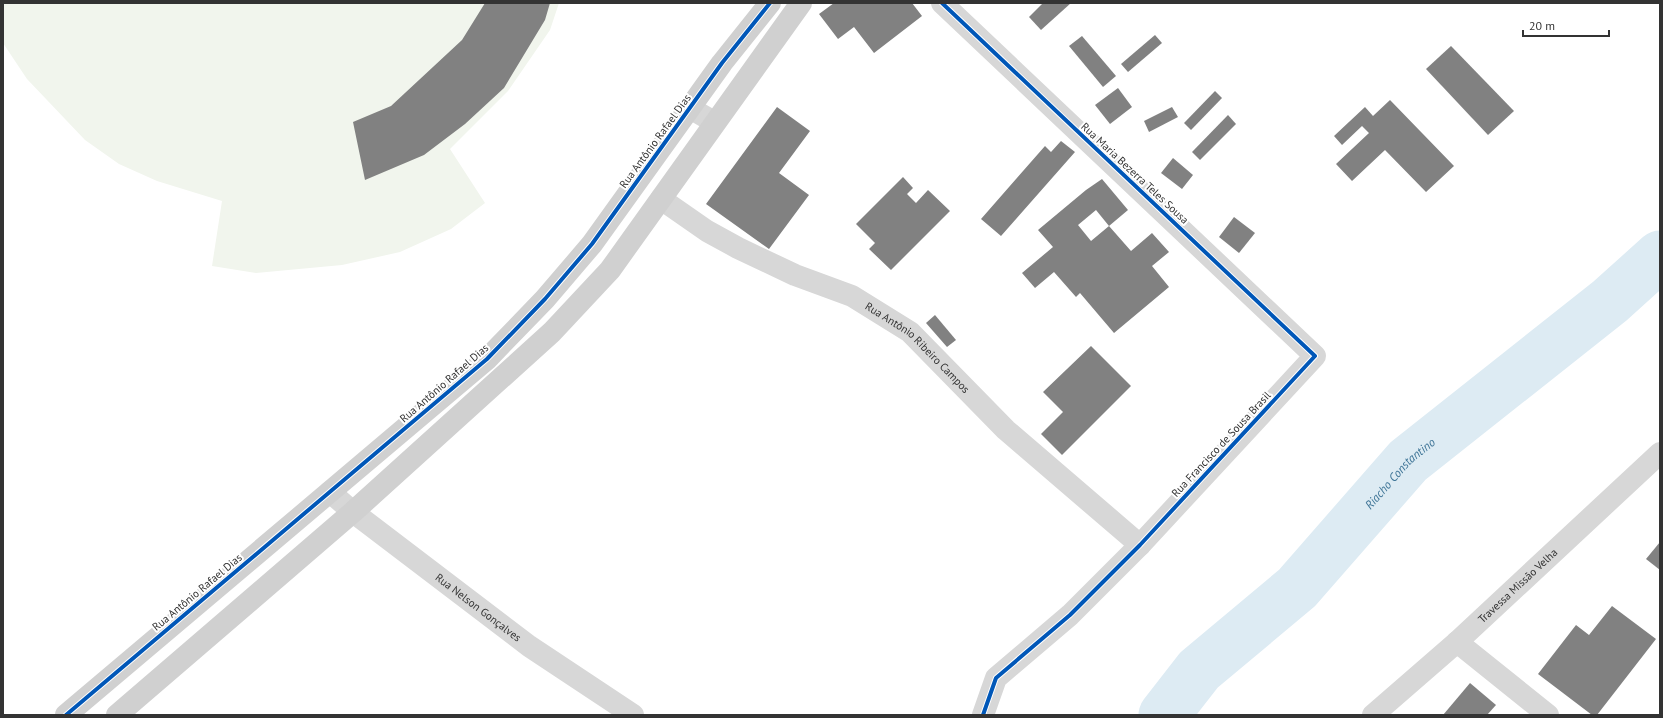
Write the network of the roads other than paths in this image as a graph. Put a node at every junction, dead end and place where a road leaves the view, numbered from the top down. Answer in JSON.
{"nodes":[{"id":1,"x":770,"y":3,"type":"edge"},
{"id":2,"x":801,"y":3,"type":"edge"},
{"id":3,"x":942,"y":3,"type":"edge"},
{"id":4,"x":690,"y":108,"type":"junction"},
{"id":5,"x":714,"y":122,"type":"junction"},
{"id":6,"x":662,"y":199,"type":"junction"},
{"id":7,"x":1315,"y":356,"type":"joint"},
{"id":8,"x":1656,"y":463,"type":"edge"},
{"id":9,"x":330,"y":492,"type":"junction"},
{"id":10,"x":353,"y":512,"type":"junction"},
{"id":11,"x":1140,"y":545,"type":"junction"},
{"id":12,"x":1457,"y":642,"type":"junction"},
{"id":13,"x":66,"y":715,"type":"edge"},
{"id":14,"x":117,"y":715,"type":"edge"},
{"id":15,"x":633,"y":715,"type":"edge"},
{"id":16,"x":983,"y":715,"type":"edge"},
{"id":17,"x":1373,"y":715,"type":"edge"},
{"id":18,"x":1548,"y":715,"type":"edge"}],
"edges":[{"from":1,"to":4,"type":"street","name":"Rua Antônio Rafael Dias"},
{"from":2,"to":5,"type":"street"},
{"from":3,"to":7,"type":"street","name":"Rua Maria Bezerra Teles Sousa"},
{"from":4,"to":5,"type":"street"},
{"from":4,"to":9,"type":"street","name":"Rua Antônio Rafael Dias"},
{"from":5,"to":6,"type":"street"},
{"from":6,"to":10,"type":"street"},
{"from":6,"to":11,"type":"street","name":"Rua Antônio Ribeiro Campos"},
{"from":7,"to":11,"type":"street","name":"Rua Francisco de Sousa Brasil"},
{"from":8,"to":12,"type":"street","name":"Travessa Missão Velha"},
{"from":9,"to":10,"type":"street","name":"Rua Nelson Gonçalves"},
{"from":9,"to":13,"type":"street","name":"Rua Antônio Rafael Dias"},
{"from":10,"to":14,"type":"street"},
{"from":10,"to":15,"type":"street","name":"Rua Nelson Gonçalves"},
{"from":11,"to":16,"type":"street","name":"Rua Francisco de Sousa Brasil"},
{"from":12,"to":17,"type":"street","name":"Travessa Missão Velha"},
{"from":12,"to":18,"type":"street"}]}
